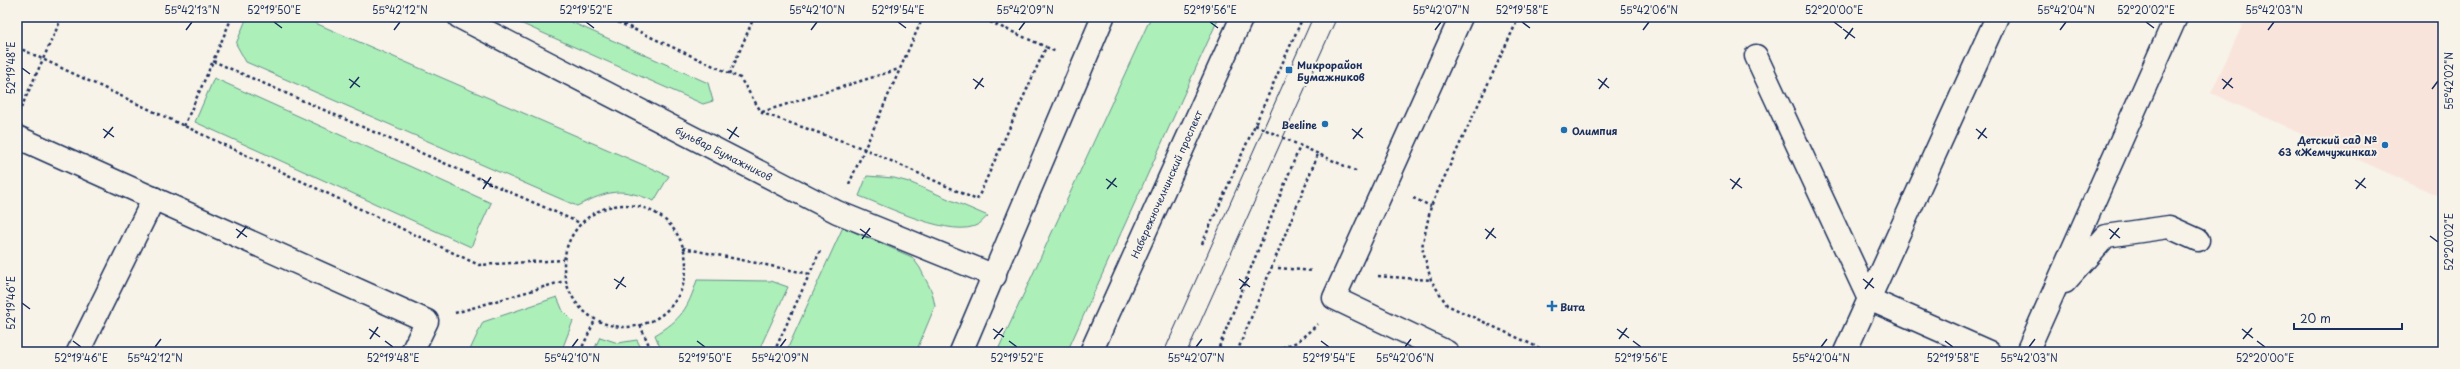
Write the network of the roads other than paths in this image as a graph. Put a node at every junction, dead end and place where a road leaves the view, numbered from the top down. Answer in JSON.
{"nodes":[{"id":1,"x":1103,"y":17,"type":"edge"},
{"id":2,"x":1242,"y":17,"type":"edge"},
{"id":3,"x":1461,"y":17,"type":"edge"},
{"id":4,"x":1996,"y":17,"type":"edge"},
{"id":5,"x":2176,"y":17,"type":"edge"},
{"id":6,"x":468,"y":19,"type":"edge"},
{"id":7,"x":1756,"y":56,"type":"dead end"},
{"id":8,"x":17,"y":137,"type":"edge"},
{"id":9,"x":154,"y":198,"type":"junction"},
{"id":10,"x":2198,"y":240,"type":"dead end"},
{"id":11,"x":995,"y":276,"type":"junction"},
{"id":12,"x":2051,"y":298,"type":"junction"},
{"id":13,"x":1869,"y":299,"type":"junction"},
{"id":14,"x":78,"y":352,"type":"edge"},
{"id":15,"x":412,"y":352,"type":"edge"},
{"id":16,"x":962,"y":352,"type":"edge"},
{"id":17,"x":1091,"y":352,"type":"edge"},
{"id":18,"x":1447,"y":352,"type":"edge"},
{"id":19,"x":1845,"y":352,"type":"edge"},
{"id":20,"x":1989,"y":352,"type":"edge"},
{"id":21,"x":2027,"y":352,"type":"edge"}],
"edges":[{"from":1,"to":11,"type":"street"},
{"from":2,"to":17,"type":"street","name":"Набережночелнинский проспект"},
{"from":3,"to":18,"type":"street"},
{"from":4,"to":13,"type":"street"},
{"from":5,"to":12,"type":"street"},
{"from":6,"to":11,"type":"street","name":"бульвар Бумажников"},
{"from":7,"to":13,"type":"street"},
{"from":8,"to":9,"type":"street"},
{"from":9,"to":14,"type":"street"},
{"from":9,"to":15,"type":"street"},
{"from":10,"to":12,"type":"street"},
{"from":11,"to":16,"type":"street"},
{"from":12,"to":21,"type":"street"},
{"from":13,"to":19,"type":"street"},
{"from":13,"to":20,"type":"street"}]}
